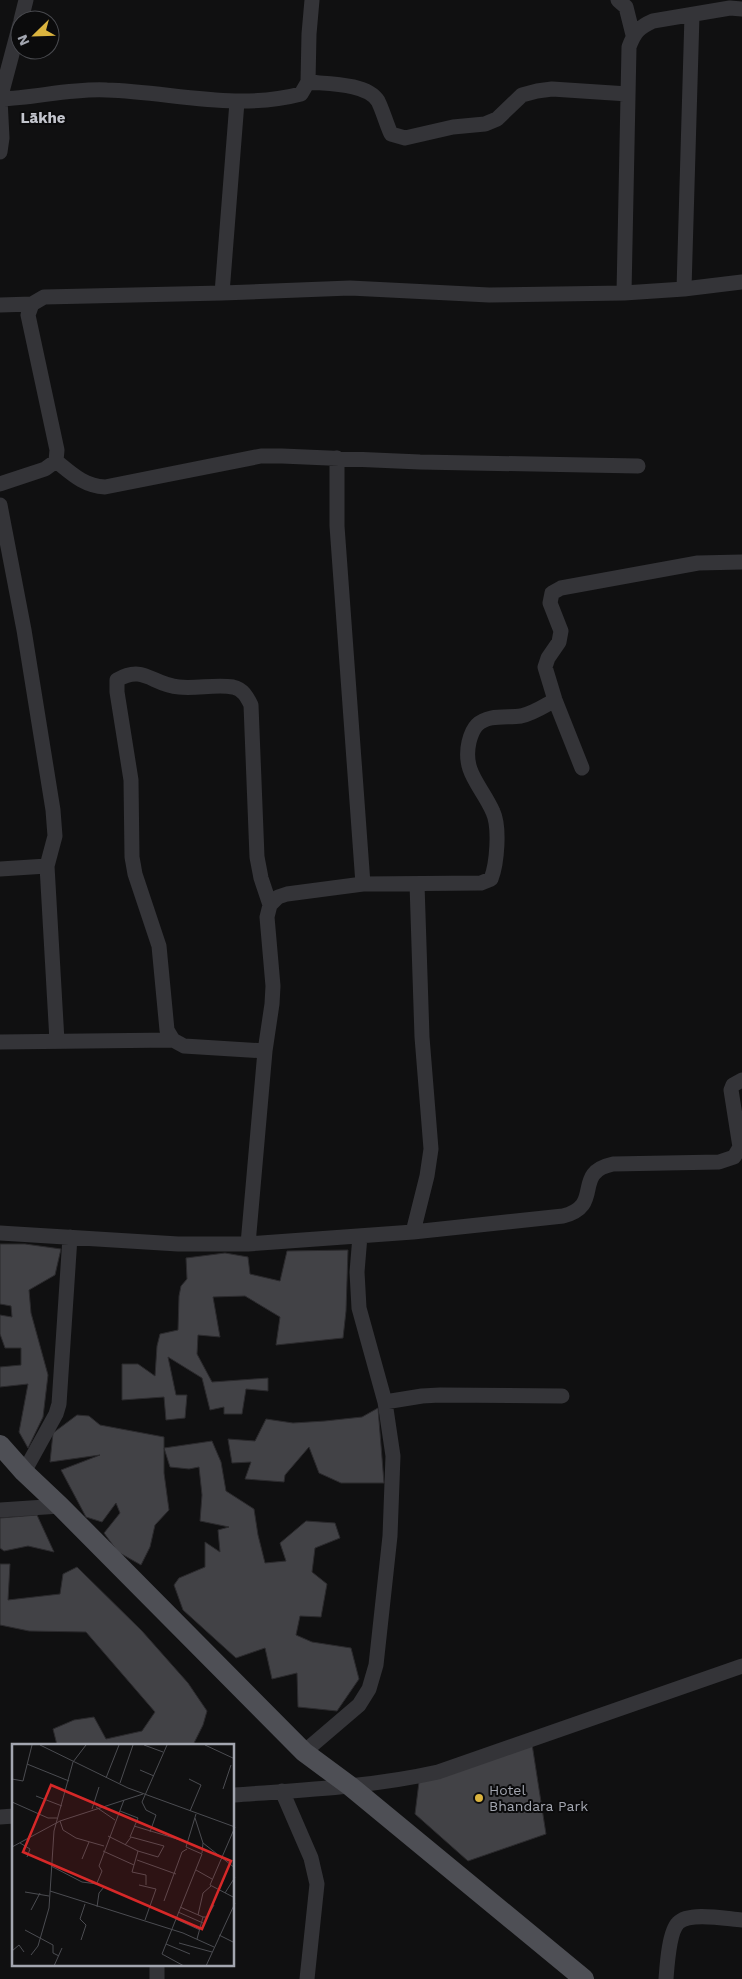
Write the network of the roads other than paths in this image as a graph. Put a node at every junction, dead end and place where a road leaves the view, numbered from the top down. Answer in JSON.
{"nodes":[{"id":1,"x":312,"y":0,"type":"edge"},
{"id":2,"x":618,"y":0,"type":"edge"},
{"id":3,"x":742,"y":9,"type":"edge"},
{"id":4,"x":692,"y":15,"type":"junction"},
{"id":5,"x":633,"y":35,"type":"junction"},
{"id":6,"x":10,"y":60,"type":"edge"},
{"id":7,"x":308,"y":82,"type":"junction"},
{"id":8,"x":628,"y":94,"type":"junction"},
{"id":9,"x":0,"y":99,"type":"edge"},
{"id":10,"x":237,"y":102,"type":"junction"},
{"id":11,"x":0,"y":152,"type":"edge"},
{"id":12,"x":742,"y":282,"type":"edge"},
{"id":13,"x":684,"y":289,"type":"junction"},
{"id":14,"x":222,"y":293,"type":"junction"},
{"id":15,"x":624,"y":293,"type":"junction"},
{"id":16,"x":32,"y":304,"type":"junction"},
{"id":17,"x":0,"y":305,"type":"edge"},
{"id":18,"x":337,"y":458,"type":"junction"},
{"id":19,"x":56,"y":461,"type":"junction"},
{"id":20,"x":638,"y":466,"type":"dead end"},
{"id":21,"x":0,"y":484,"type":"edge"},
{"id":22,"x":0,"y":505,"type":"edge"},
{"id":23,"x":742,"y":562,"type":"edge"},
{"id":24,"x":555,"y":700,"type":"junction"},
{"id":25,"x":582,"y":768,"type":"dead end"},
{"id":26,"x":47,"y":866,"type":"junction"},
{"id":27,"x":0,"y":869,"type":"edge"},
{"id":28,"x":362,"y":884,"type":"junction"},
{"id":29,"x":417,"y":884,"type":"junction"},
{"id":30,"x":270,"y":905,"type":"junction"},
{"id":31,"x":173,"y":1040,"type":"junction"},
{"id":32,"x":57,"y":1041,"type":"junction"},
{"id":33,"x":0,"y":1042,"type":"edge"},
{"id":34,"x":265,"y":1051,"type":"junction"},
{"id":35,"x":742,"y":1080,"type":"edge"},
{"id":36,"x":740,"y":1159,"type":"edge"},
{"id":37,"x":413,"y":1232,"type":"junction"},
{"id":38,"x":0,"y":1233,"type":"edge"},
{"id":39,"x":360,"y":1236,"type":"junction"},
{"id":40,"x":70,"y":1237,"type":"junction"},
{"id":41,"x":248,"y":1244,"type":"junction"},
{"id":42,"x":562,"y":1396,"type":"dead end"},
{"id":43,"x":385,"y":1402,"type":"junction"},
{"id":44,"x":0,"y":1445,"type":"edge"},
{"id":45,"x":24,"y":1472,"type":"junction"},
{"id":46,"x":60,"y":1506,"type":"junction"},
{"id":47,"x":0,"y":1510,"type":"edge"},
{"id":48,"x":742,"y":1666,"type":"edge"},
{"id":49,"x":304,"y":1752,"type":"junction"},
{"id":50,"x":350,"y":1786,"type":"junction"},
{"id":51,"x":282,"y":1791,"type":"junction"},
{"id":52,"x":235,"y":1795,"type":"edge"},
{"id":53,"x":742,"y":1920,"type":"edge"},
{"id":54,"x":157,"y":1966,"type":"edge"},
{"id":55,"x":157,"y":1979,"type":"edge"},
{"id":56,"x":306,"y":1979,"type":"edge"},
{"id":57,"x":584,"y":1979,"type":"edge"},
{"id":58,"x":666,"y":1979,"type":"edge"}],
"edges":[{"from":1,"to":7,"type":"street"},
{"from":2,"to":5,"type":"street"},
{"from":3,"to":4,"type":"street"},
{"from":4,"to":5,"type":"street"},
{"from":4,"to":13,"type":"street"},
{"from":5,"to":8,"type":"street"},
{"from":6,"to":9,"type":"street"},
{"from":7,"to":8,"type":"street"},
{"from":7,"to":10,"type":"street"},
{"from":8,"to":15,"type":"street"},
{"from":9,"to":10,"type":"street"},
{"from":9,"to":11,"type":"street"},
{"from":10,"to":14,"type":"street"},
{"from":12,"to":13,"type":"street"},
{"from":13,"to":15,"type":"street"},
{"from":14,"to":15,"type":"street"},
{"from":14,"to":16,"type":"street"},
{"from":16,"to":17,"type":"street"},
{"from":16,"to":19,"type":"street"},
{"from":18,"to":19,"type":"street"},
{"from":18,"to":20,"type":"street"},
{"from":18,"to":28,"type":"street"},
{"from":19,"to":21,"type":"street"},
{"from":22,"to":26,"type":"street"},
{"from":23,"to":24,"type":"street"},
{"from":24,"to":25,"type":"street"},
{"from":24,"to":29,"type":"street"},
{"from":26,"to":27,"type":"street"},
{"from":26,"to":32,"type":"street"},
{"from":28,"to":29,"type":"street"},
{"from":28,"to":30,"type":"street"},
{"from":29,"to":37,"type":"street"},
{"from":30,"to":31,"type":"street"},
{"from":30,"to":34,"type":"street"},
{"from":31,"to":32,"type":"street"},
{"from":31,"to":34,"type":"street"},
{"from":32,"to":33,"type":"street"},
{"from":34,"to":41,"type":"street"},
{"from":35,"to":36,"type":"street"},
{"from":36,"to":37,"type":"street"},
{"from":37,"to":39,"type":"street"},
{"from":38,"to":40,"type":"street"},
{"from":39,"to":41,"type":"street"},
{"from":39,"to":43,"type":"street"},
{"from":40,"to":41,"type":"street"},
{"from":40,"to":45,"type":"street"},
{"from":42,"to":43,"type":"street"},
{"from":43,"to":49,"type":"street"},
{"from":44,"to":45,"type":"main road"},
{"from":45,"to":46,"type":"main road"},
{"from":46,"to":47,"type":"street"},
{"from":46,"to":49,"type":"main road"},
{"from":48,"to":50,"type":"street"},
{"from":49,"to":50,"type":"main road"},
{"from":50,"to":51,"type":"street"},
{"from":50,"to":57,"type":"main road"},
{"from":51,"to":52,"type":"street"},
{"from":51,"to":56,"type":"street"},
{"from":53,"to":58,"type":"street"},
{"from":54,"to":55,"type":"street"}]}
